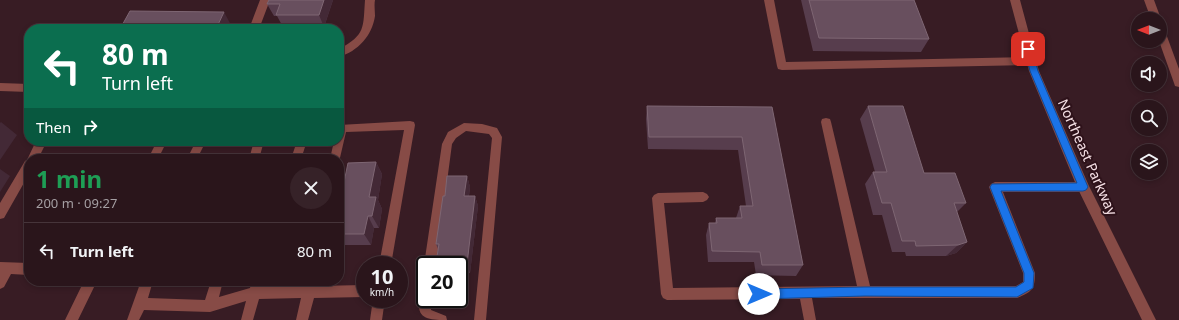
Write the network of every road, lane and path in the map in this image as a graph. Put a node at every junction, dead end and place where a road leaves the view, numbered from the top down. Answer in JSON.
{"nodes":[{"id":1,"x":265,"y":0,"type":"edge"},
{"id":2,"x":370,"y":0,"type":"edge"},
{"id":3,"x":769,"y":0,"type":"edge"},
{"id":4,"x":1015,"y":0,"type":"edge"},
{"id":5,"x":1149,"y":0,"type":"edge"},
{"id":6,"x":1153,"y":12,"type":"edge"},
{"id":7,"x":256,"y":24,"type":"edge"},
{"id":8,"x":1166,"y":48,"type":"edge"},
{"id":9,"x":344,"y":50,"type":"edge"},
{"id":10,"x":1031,"y":61,"type":"junction"},
{"id":11,"x":1179,"y":83,"type":"edge"},
{"id":12,"x":0,"y":87,"type":"edge"},
{"id":13,"x":24,"y":88,"type":"edge"},
{"id":14,"x":826,"y":122,"type":"dead end"},
{"id":15,"x":344,"y":128,"type":"edge"},
{"id":16,"x":24,"y":173,"type":"edge"},
{"id":17,"x":1083,"y":187,"type":"junction"},
{"id":18,"x":703,"y":197,"type":"dead end"},
{"id":19,"x":0,"y":214,"type":"edge"},
{"id":20,"x":387,"y":256,"type":"edge"},
{"id":21,"x":431,"y":256,"type":"edge"},
{"id":22,"x":4,"y":268,"type":"edge"},
{"id":23,"x":24,"y":269,"type":"edge"},
{"id":24,"x":0,"y":282,"type":"edge"},
{"id":25,"x":88,"y":286,"type":"edge"},
{"id":26,"x":145,"y":286,"type":"edge"},
{"id":27,"x":216,"y":286,"type":"edge"},
{"id":28,"x":256,"y":286,"type":"edge"},
{"id":29,"x":308,"y":287,"type":"edge"},
{"id":30,"x":356,"y":290,"type":"edge"},
{"id":31,"x":865,"y":292,"type":"junction"},
{"id":32,"x":254,"y":294,"type":"junction"},
{"id":33,"x":804,"y":294,"type":"junction"},
{"id":34,"x":140,"y":304,"type":"junction"},
{"id":35,"x":210,"y":306,"type":"junction"},
{"id":36,"x":378,"y":308,"type":"edge"},
{"id":37,"x":425,"y":308,"type":"edge"},
{"id":38,"x":71,"y":320,"type":"edge"},
{"id":39,"x":133,"y":320,"type":"edge"},
{"id":40,"x":247,"y":320,"type":"edge"},
{"id":41,"x":302,"y":320,"type":"edge"},
{"id":42,"x":376,"y":320,"type":"edge"},
{"id":43,"x":440,"y":320,"type":"edge"},
{"id":44,"x":480,"y":320,"type":"edge"},
{"id":45,"x":810,"y":320,"type":"edge"},
{"id":46,"x":1149,"y":320,"type":"edge"}],
"edges":[{"from":1,"to":7,"type":"lane"},
{"from":2,"to":9,"type":"lane"},
{"from":3,"to":10,"type":"lane"},
{"from":4,"to":10,"type":"street","name":"Northeast Parkway"},
{"from":5,"to":6,"type":"lane"},
{"from":8,"to":11,"type":"lane"},
{"from":10,"to":17,"type":"street","name":"Northeast Parkway"},
{"from":12,"to":13,"type":"lane"},
{"from":14,"to":31,"type":"lane"},
{"from":15,"to":20,"type":"lane"},
{"from":16,"to":19,"type":"lane"},
{"from":17,"to":31,"type":"lane"},
{"from":17,"to":46,"type":"street","name":"Northeast Parkway"},
{"from":18,"to":33,"type":"lane"},
{"from":21,"to":44,"type":"lane"},
{"from":22,"to":23,"type":"lane"},
{"from":22,"to":24,"type":"lane"},
{"from":25,"to":38,"type":"lane"},
{"from":26,"to":34,"type":"lane"},
{"from":27,"to":35,"type":"lane"},
{"from":28,"to":32,"type":"lane"},
{"from":29,"to":30,"type":"lane"},
{"from":29,"to":32,"type":"lane"},
{"from":29,"to":41,"type":"lane"},
{"from":31,"to":33,"type":"lane"},
{"from":32,"to":35,"type":"lane"},
{"from":32,"to":40,"type":"lane"},
{"from":33,"to":45,"type":"lane"},
{"from":34,"to":35,"type":"lane"},
{"from":34,"to":39,"type":"lane"},
{"from":36,"to":42,"type":"lane"},
{"from":37,"to":43,"type":"lane"}]}
